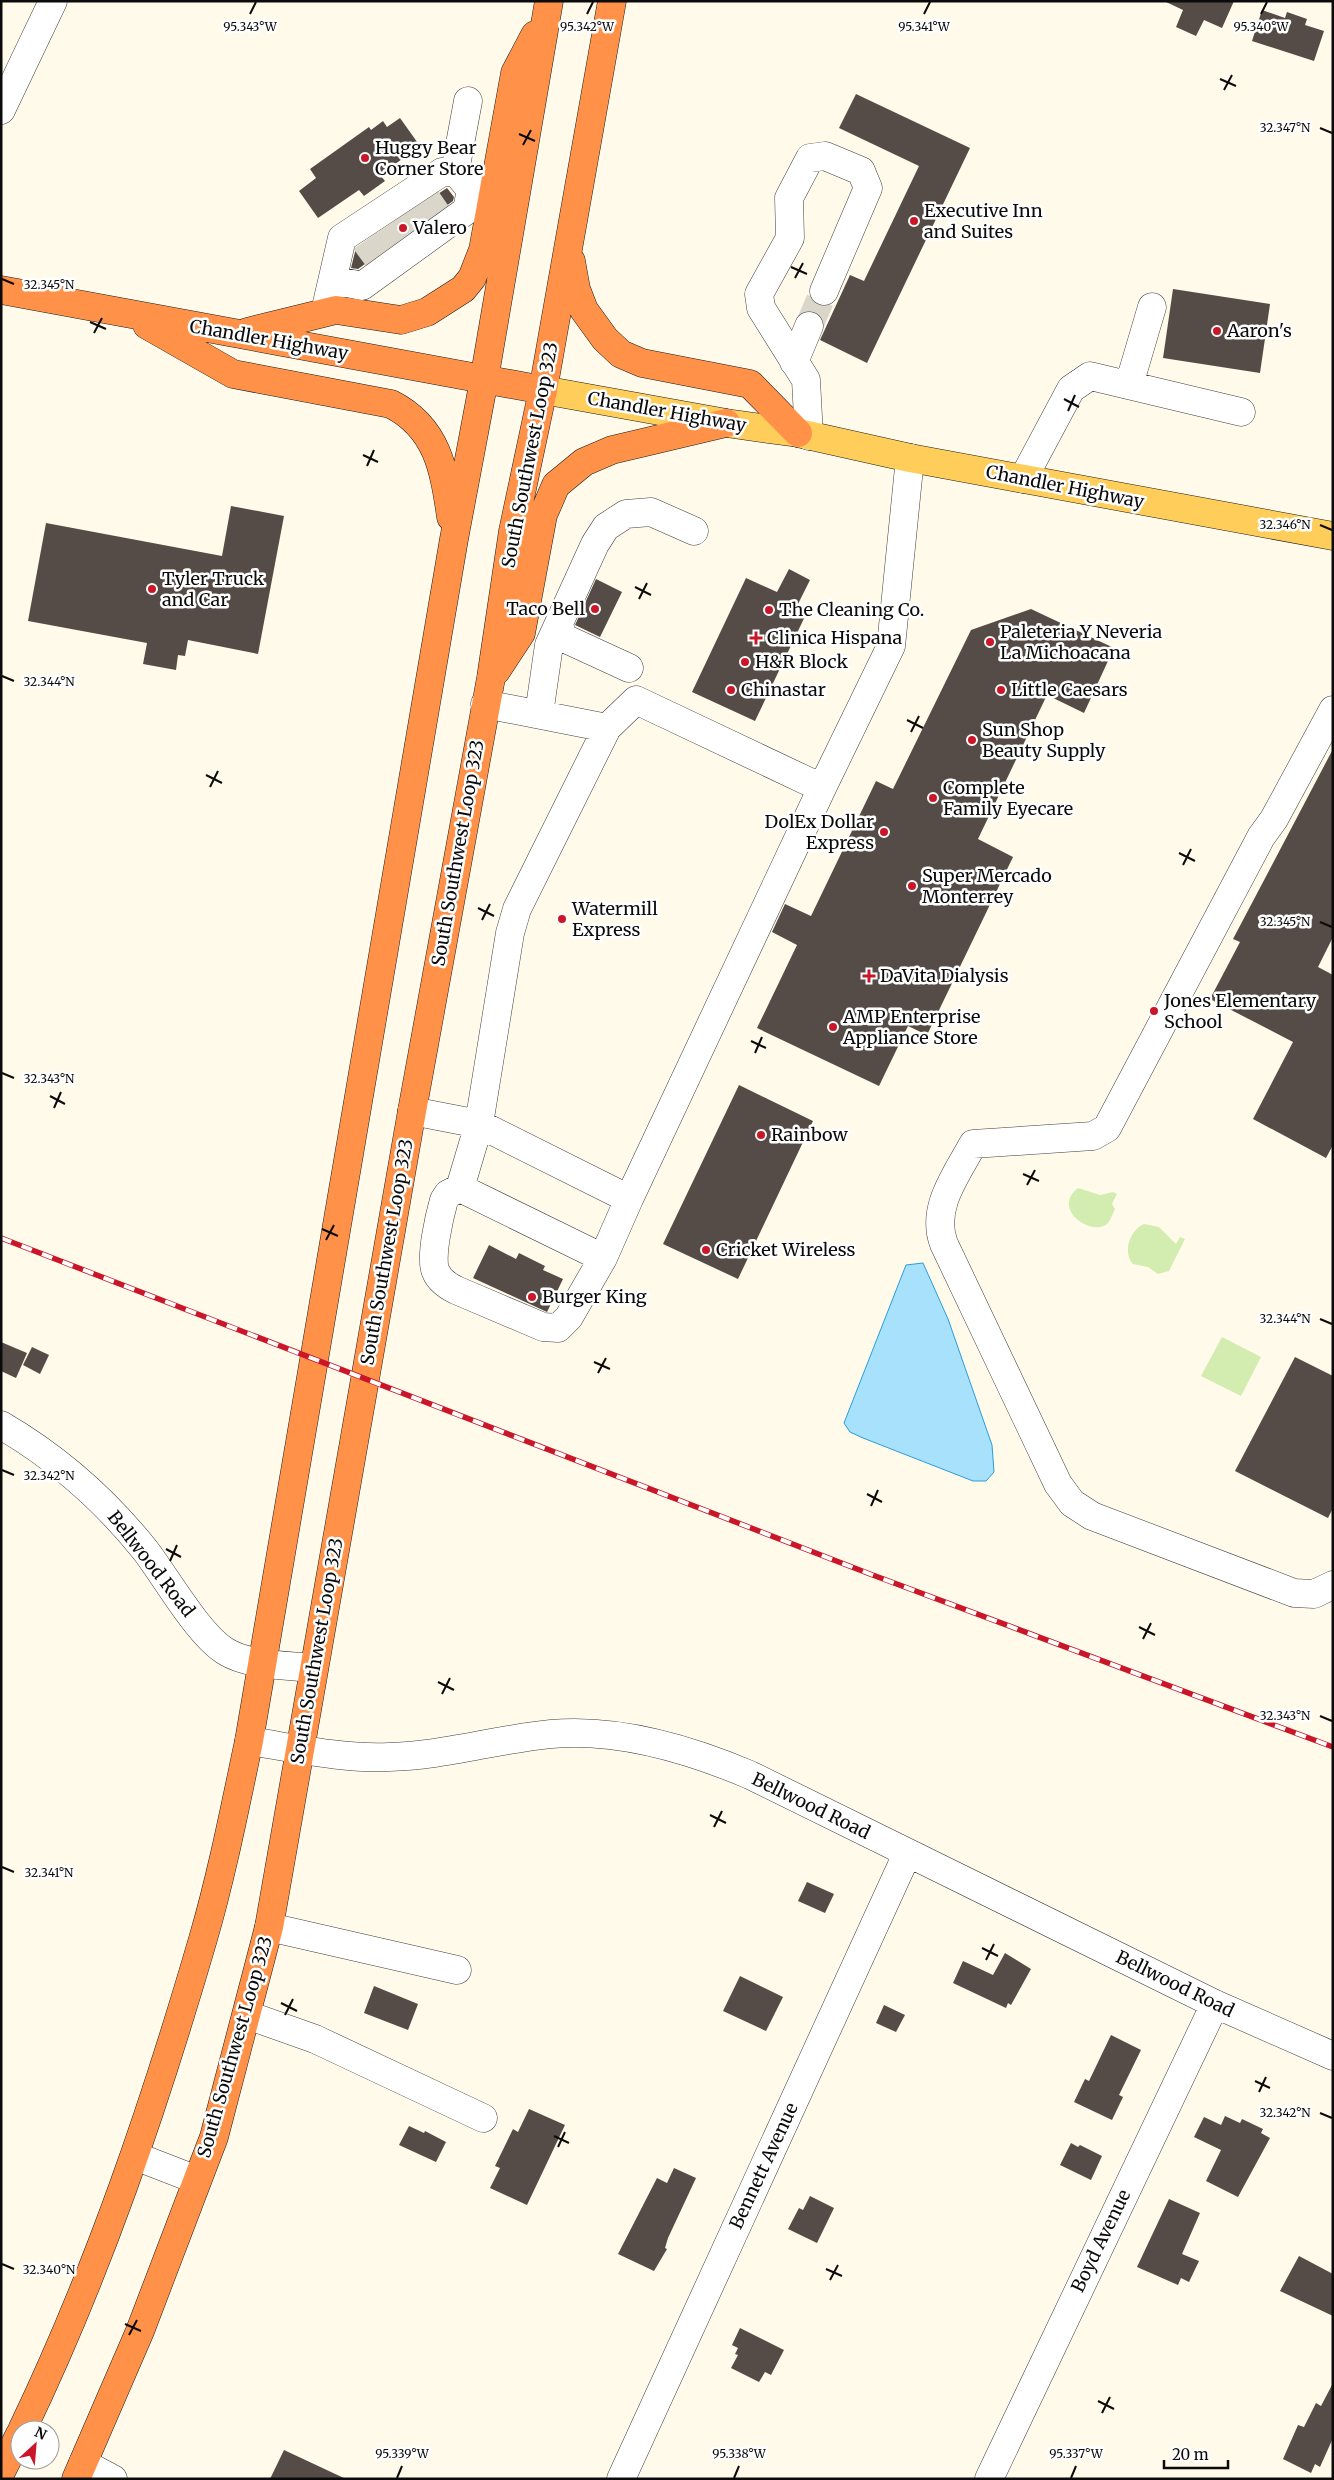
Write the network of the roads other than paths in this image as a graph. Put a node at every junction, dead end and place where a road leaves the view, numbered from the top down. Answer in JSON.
{"nodes":[{"id":1,"x":52,"y":1,"type":"edge"},
{"id":2,"x":612,"y":1,"type":"edge"},
{"id":3,"x":548,"y":5,"type":"edge"},
{"id":4,"x":468,"y":101,"type":"dead end"},
{"id":5,"x":1,"y":110,"type":"edge"},
{"id":6,"x":474,"y":184,"type":"junction"},
{"id":7,"x":402,"y":228,"type":"junction"},
{"id":8,"x":568,"y":242,"type":"junction"},
{"id":9,"x":333,"y":280,"type":"junction"},
{"id":10,"x":1,"y":290,"type":"edge"},
{"id":11,"x":824,"y":291,"type":"tunnel mouth"},
{"id":12,"x":1152,"y":307,"type":"dead end"},
{"id":13,"x":325,"y":312,"type":"junction"},
{"id":14,"x":131,"y":315,"type":"junction"},
{"id":15,"x":809,"y":326,"type":"tunnel mouth"},
{"id":16,"x":239,"y":334,"type":"junction"},
{"id":17,"x":794,"y":362,"type":"junction"},
{"id":18,"x":484,"y":380,"type":"junction"},
{"id":19,"x":1129,"y":385,"type":"junction"},
{"id":20,"x":543,"y":390,"type":"junction"},
{"id":21,"x":1241,"y":412,"type":"dead end"},
{"id":22,"x":726,"y":423,"type":"junction"},
{"id":23,"x":804,"y":435,"type":"junction"},
{"id":24,"x":910,"y":458,"type":"junction"},
{"id":25,"x":1023,"y":479,"type":"junction"},
{"id":26,"x":694,"y":531,"type":"dead end"},
{"id":27,"x":1333,"y":536,"type":"edge"},
{"id":28,"x":454,"y":539,"type":"junction"},
{"id":29,"x":559,"y":624,"type":"junction"},
{"id":30,"x":629,"y":668,"type":"dead end"},
{"id":31,"x":488,"y":691,"type":"junction"},
{"id":32,"x":1333,"y":710,"type":"edge"},
{"id":33,"x":539,"y":714,"type":"junction"},
{"id":34,"x":607,"y":728,"type":"junction"},
{"id":35,"x":822,"y":788,"type":"junction"},
{"id":36,"x":412,"y":1111,"type":"junction"},
{"id":37,"x":478,"y":1124,"type":"junction"},
{"id":38,"x":460,"y":1188,"type":"junction"},
{"id":39,"x":630,"y":1199,"type":"junction"},
{"id":40,"x":603,"y":1258,"type":"junction"},
{"id":41,"x":1,"y":1425,"type":"edge"},
{"id":42,"x":1333,"y":1585,"type":"edge"},
{"id":43,"x":263,"y":1662,"type":"junction"},
{"id":44,"x":314,"y":1668,"type":"junction"},
{"id":45,"x":249,"y":1741,"type":"junction"},
{"id":46,"x":300,"y":1749,"type":"junction"},
{"id":47,"x":907,"y":1854,"type":"junction"},
{"id":48,"x":269,"y":1927,"type":"junction"},
{"id":49,"x":457,"y":1970,"type":"dead end"},
{"id":50,"x":1215,"y":2004,"type":"junction"},
{"id":51,"x":247,"y":2015,"type":"junction"},
{"id":52,"x":1333,"y":2056,"type":"edge"},
{"id":53,"x":483,"y":2118,"type":"dead end"},
{"id":54,"x":135,"y":2156,"type":"junction"},
{"id":55,"x":197,"y":2180,"type":"junction"},
{"id":56,"x":27,"y":2420,"type":"edge"},
{"id":57,"x":10,"y":2454,"type":"edge"},
{"id":58,"x":79,"y":2471,"type":"edge"},
{"id":59,"x":1,"y":2472,"type":"edge"},
{"id":60,"x":113,"y":2479,"type":"edge"},
{"id":61,"x":621,"y":2479,"type":"edge"},
{"id":62,"x":989,"y":2479,"type":"edge"}],
"edges":[{"from":1,"to":5,"type":"street"},
{"from":2,"to":8,"type":"highway","name":"South Southwest Loop 323"},
{"from":3,"to":6,"type":"highway"},
{"from":3,"to":18,"type":"highway"},
{"from":4,"to":6,"type":"street"},
{"from":6,"to":7,"type":"street"},
{"from":6,"to":7,"type":"street"},
{"from":6,"to":13,"type":"highway"},
{"from":7,"to":9,"type":"street"},
{"from":7,"to":9,"type":"street"},
{"from":8,"to":20,"type":"highway","name":"South Southwest Loop 323"},
{"from":8,"to":23,"type":"highway"},
{"from":9,"to":13,"type":"street"},
{"from":10,"to":14,"type":"highway","name":"Chandler Highway"},
{"from":11,"to":17,"type":"street"},
{"from":12,"to":19,"type":"street"},
{"from":13,"to":16,"type":"highway"},
{"from":14,"to":16,"type":"highway","name":"Chandler Highway"},
{"from":14,"to":28,"type":"highway"},
{"from":15,"to":17,"type":"street"},
{"from":16,"to":18,"type":"highway","name":"Chandler Highway"},
{"from":17,"to":23,"type":"street"},
{"from":18,"to":20,"type":"highway","name":"Chandler Highway"},
{"from":18,"to":28,"type":"highway"},
{"from":19,"to":21,"type":"street"},
{"from":19,"to":25,"type":"street"},
{"from":20,"to":22,"type":"main road","name":"Chandler Highway"},
{"from":20,"to":31,"type":"highway","name":"South Southwest Loop 323"},
{"from":22,"to":23,"type":"main road","name":"Chandler Highway"},
{"from":22,"to":31,"type":"highway"},
{"from":23,"to":24,"type":"main road","name":"Chandler Highway"},
{"from":24,"to":25,"type":"main road","name":"Chandler Highway"},
{"from":24,"to":35,"type":"street"},
{"from":25,"to":27,"type":"main road","name":"Chandler Highway"},
{"from":26,"to":29,"type":"street"},
{"from":28,"to":43,"type":"highway"},
{"from":29,"to":30,"type":"street"},
{"from":29,"to":33,"type":"street"},
{"from":31,"to":33,"type":"street"},
{"from":31,"to":36,"type":"highway","name":"South Southwest Loop 323"},
{"from":32,"to":42,"type":"street"},
{"from":33,"to":34,"type":"street"},
{"from":34,"to":35,"type":"street"},
{"from":34,"to":37,"type":"street"},
{"from":35,"to":39,"type":"street"},
{"from":36,"to":37,"type":"street"},
{"from":36,"to":44,"type":"highway","name":"South Southwest Loop 323"},
{"from":37,"to":38,"type":"street"},
{"from":37,"to":39,"type":"street"},
{"from":38,"to":40,"type":"street"},
{"from":38,"to":40,"type":"street"},
{"from":39,"to":40,"type":"street"},
{"from":41,"to":43,"type":"street","name":"Bellwood Road"},
{"from":43,"to":44,"type":"street","name":"Bellwood Road"},
{"from":43,"to":45,"type":"highway"},
{"from":44,"to":46,"type":"highway","name":"South Southwest Loop 323"},
{"from":45,"to":46,"type":"street","name":"Bellwood Road"},
{"from":45,"to":54,"type":"highway"},
{"from":46,"to":47,"type":"street","name":"Bellwood Road"},
{"from":46,"to":48,"type":"highway","name":"South Southwest Loop 323"},
{"from":47,"to":50,"type":"street","name":"Bellwood Road"},
{"from":47,"to":61,"type":"street","name":"Bennett Avenue"},
{"from":48,"to":49,"type":"street"},
{"from":48,"to":51,"type":"highway","name":"South Southwest Loop 323"},
{"from":50,"to":52,"type":"street","name":"Bellwood Road"},
{"from":50,"to":62,"type":"street","name":"Boyd Avenue"},
{"from":51,"to":53,"type":"street"},
{"from":51,"to":55,"type":"highway","name":"South Southwest Loop 323"},
{"from":54,"to":55,"type":"street"},
{"from":54,"to":56,"type":"highway"},
{"from":55,"to":58,"type":"highway","name":"South Southwest Loop 323"},
{"from":57,"to":59,"type":"highway"},
{"from":58,"to":60,"type":"street"}]}
